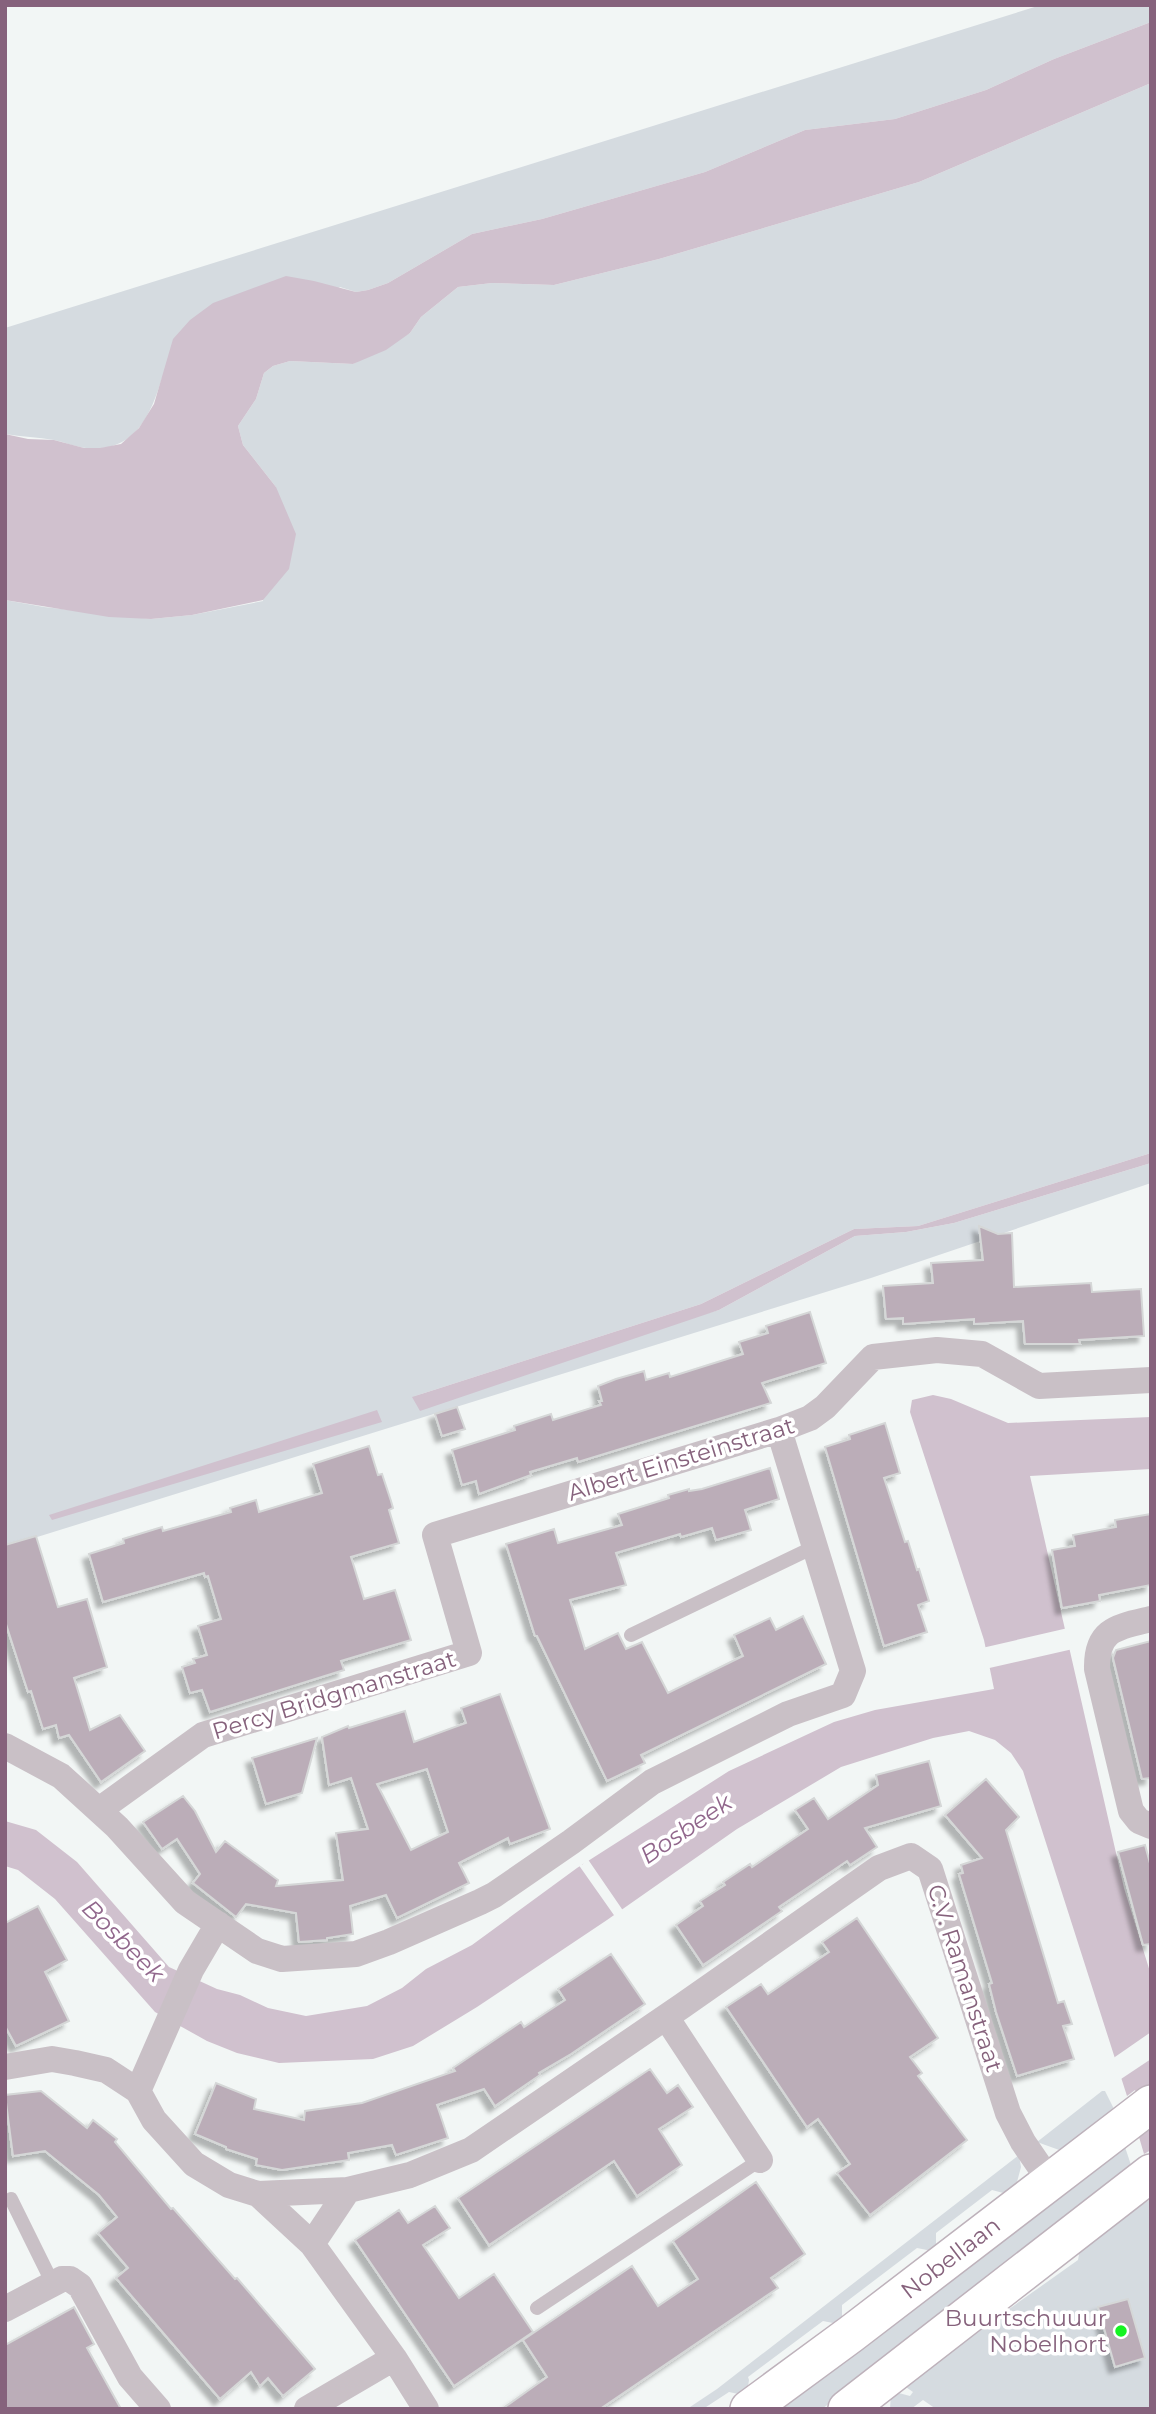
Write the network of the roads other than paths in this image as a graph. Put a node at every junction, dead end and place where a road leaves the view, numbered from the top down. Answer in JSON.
{"nodes":[{"id":1,"x":1151,"y":1380,"type":"edge"},
{"id":2,"x":779,"y":1430,"type":"junction"},
{"id":3,"x":435,"y":1535,"type":"joint"},
{"id":4,"x":814,"y":1547,"type":"junction"},
{"id":5,"x":1151,"y":1619,"type":"edge"},
{"id":6,"x":631,"y":1635,"type":"dead end"},
{"id":7,"x":5,"y":1746,"type":"edge"},
{"id":8,"x":99,"y":1810,"type":"junction"},
{"id":9,"x":1151,"y":1826,"type":"edge"},
{"id":10,"x":218,"y":1924,"type":"junction"},
{"id":11,"x":666,"y":2017,"type":"junction"},
{"id":12,"x":5,"y":2067,"type":"edge"},
{"id":13,"x":138,"y":2091,"type":"junction"},
{"id":14,"x":1145,"y":2107,"type":"edge"},
{"id":15,"x":760,"y":2160,"type":"joint"},
{"id":16,"x":1151,"y":2173,"type":"edge"},
{"id":17,"x":1049,"y":2180,"type":"junction"},
{"id":18,"x":348,"y":2190,"type":"junction"},
{"id":19,"x":258,"y":2194,"type":"junction"},
{"id":20,"x":11,"y":2199,"type":"dead end"},
{"id":21,"x":312,"y":2244,"type":"junction"},
{"id":22,"x":52,"y":2282,"type":"junction"},
{"id":23,"x":537,"y":2308,"type":"dead end"},
{"id":24,"x":5,"y":2309,"type":"edge"},
{"id":25,"x":394,"y":2358,"type":"junction"},
{"id":26,"x":158,"y":2409,"type":"edge"},
{"id":27,"x":307,"y":2409,"type":"edge"},
{"id":28,"x":426,"y":2409,"type":"edge"},
{"id":29,"x":749,"y":2409,"type":"edge"},
{"id":30,"x":847,"y":2409,"type":"edge"}],
"edges":[{"from":1,"to":2,"type":"street","name":"Albert Einsteinstraat"},
{"from":2,"to":3,"type":"street","name":"Albert Einsteinstraat"},
{"from":2,"to":4,"type":"street"},
{"from":3,"to":8,"type":"street","name":"Percy Bridgmanstraat"},
{"from":4,"to":6,"type":"lane"},
{"from":4,"to":10,"type":"street"},
{"from":5,"to":9,"type":"street"},
{"from":7,"to":8,"type":"street"},
{"from":8,"to":10,"type":"street"},
{"from":10,"to":13,"type":"street"},
{"from":11,"to":15,"type":"street"},
{"from":11,"to":17,"type":"street","name":"C.V. Ramanstraat"},
{"from":11,"to":18,"type":"street","name":"C.V. Ramanstraat"},
{"from":12,"to":13,"type":"street"},
{"from":13,"to":19,"type":"street"},
{"from":14,"to":17,"type":"street","name":"Nobellaan"},
{"from":15,"to":23,"type":"lane"},
{"from":16,"to":30,"type":"street"},
{"from":17,"to":29,"type":"street","name":"Nobellaan"},
{"from":18,"to":19,"type":"street","name":"C.V. Ramanstraat"},
{"from":18,"to":21,"type":"street"},
{"from":19,"to":21,"type":"street"},
{"from":20,"to":22,"type":"lane"},
{"from":21,"to":25,"type":"street"},
{"from":22,"to":24,"type":"street"},
{"from":22,"to":26,"type":"street"},
{"from":25,"to":27,"type":"street"},
{"from":25,"to":28,"type":"street"}]}
